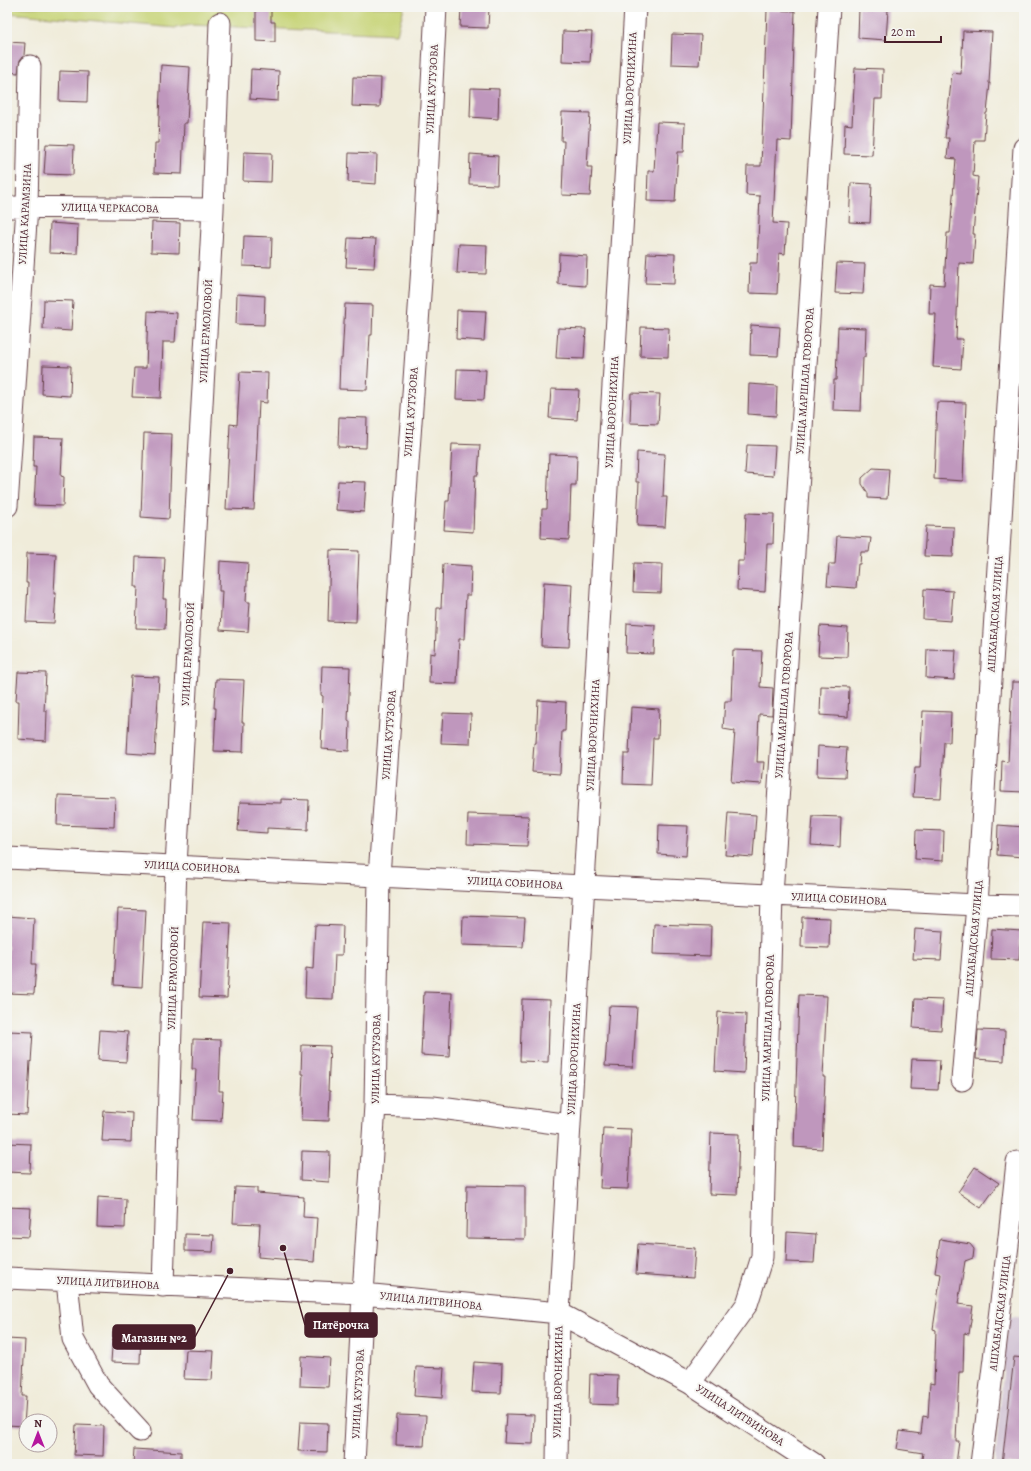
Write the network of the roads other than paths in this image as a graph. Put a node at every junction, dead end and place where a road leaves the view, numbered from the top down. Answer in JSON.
{"nodes":[{"id":1,"x":436,"y":7,"type":"edge"},
{"id":2,"x":635,"y":7,"type":"edge"},
{"id":3,"x":829,"y":7,"type":"edge"},
{"id":4,"x":220,"y":23,"type":"dead end"},
{"id":5,"x":30,"y":66,"type":"dead end"},
{"id":6,"x":1024,"y":148,"type":"edge"},
{"id":7,"x":17,"y":207,"type":"edge"},
{"id":8,"x":213,"y":209,"type":"junction"},
{"id":9,"x":7,"y":506,"type":"edge"},
{"id":10,"x":7,"y":858,"type":"edge"},
{"id":11,"x":176,"y":866,"type":"junction"},
{"id":12,"x":378,"y":876,"type":"junction"},
{"id":13,"x":584,"y":886,"type":"junction"},
{"id":14,"x":772,"y":896,"type":"junction"},
{"id":15,"x":977,"y":905,"type":"junction"},
{"id":16,"x":1024,"y":906,"type":"edge"},
{"id":17,"x":962,"y":1080,"type":"dead end"},
{"id":18,"x":375,"y":1105,"type":"junction"},
{"id":19,"x":570,"y":1125,"type":"junction"},
{"id":20,"x":1017,"y":1162,"type":"dead end"},
{"id":21,"x":7,"y":1278,"type":"edge"},
{"id":22,"x":67,"y":1281,"type":"junction"},
{"id":23,"x":164,"y":1286,"type":"junction"},
{"id":24,"x":363,"y":1294,"type":"junction"},
{"id":25,"x":559,"y":1314,"type":"junction"},
{"id":26,"x":690,"y":1382,"type":"junction"},
{"id":27,"x":140,"y":1431,"type":"dead end"},
{"id":28,"x":354,"y":1464,"type":"edge"},
{"id":29,"x":557,"y":1464,"type":"edge"},
{"id":30,"x":814,"y":1464,"type":"edge"},
{"id":31,"x":981,"y":1464,"type":"edge"}],
"edges":[{"from":1,"to":12,"type":"street","name":"УЛИЦА КУТУЗОВА"},
{"from":2,"to":13,"type":"street","name":"УЛИЦА ВОРОНИХИНА"},
{"from":3,"to":14,"type":"street","name":"УЛИЦА МАРШАЛА ГОВОРОВА"},
{"from":4,"to":8,"type":"street","name":"УЛИЦА ЕРМОЛОВОЙ"},
{"from":5,"to":7,"type":"street","name":"УЛИЦА КАРАМЗИНА"},
{"from":6,"to":15,"type":"street","name":"АШХАБАДСКАЯ УЛИЦА"},
{"from":7,"to":8,"type":"street","name":"УЛИЦА ЧЕРКАСОВА"},
{"from":7,"to":9,"type":"street","name":"УЛИЦА КАРАМЗИНА"},
{"from":8,"to":11,"type":"street","name":"УЛИЦА ЕРМОЛОВОЙ"},
{"from":10,"to":11,"type":"street","name":"УЛИЦА СОБИНОВА"},
{"from":11,"to":12,"type":"street","name":"УЛИЦА СОБИНОВА"},
{"from":11,"to":23,"type":"street","name":"УЛИЦА ЕРМОЛОВОЙ"},
{"from":12,"to":13,"type":"street","name":"УЛИЦА СОБИНОВА"},
{"from":12,"to":18,"type":"street","name":"УЛИЦА КУТУЗОВА"},
{"from":13,"to":14,"type":"street","name":"УЛИЦА СОБИНОВА"},
{"from":13,"to":19,"type":"street","name":"УЛИЦА ВОРОНИХИНА"},
{"from":14,"to":15,"type":"street","name":"УЛИЦА СОБИНОВА"},
{"from":14,"to":26,"type":"street","name":"УЛИЦА МАРШАЛА ГОВОРОВА"},
{"from":15,"to":16,"type":"street","name":"УЛИЦА СОБИНОВА"},
{"from":15,"to":17,"type":"street","name":"АШХАБАДСКАЯ УЛИЦА"},
{"from":18,"to":19,"type":"street"},
{"from":18,"to":24,"type":"street","name":"УЛИЦА КУТУЗОВА"},
{"from":19,"to":25,"type":"street","name":"УЛИЦА ВОРОНИХИНА"},
{"from":20,"to":31,"type":"street","name":"АШХАБАДСКАЯ УЛИЦА"},
{"from":21,"to":22,"type":"street","name":"УЛИЦА ЛИТВИНОВА"},
{"from":22,"to":23,"type":"street","name":"УЛИЦА ЛИТВИНОВА"},
{"from":22,"to":27,"type":"street"},
{"from":23,"to":24,"type":"street","name":"УЛИЦА ЛИТВИНОВА"},
{"from":24,"to":25,"type":"street","name":"УЛИЦА ЛИТВИНОВА"},
{"from":24,"to":28,"type":"street","name":"УЛИЦА КУТУЗОВА"},
{"from":25,"to":26,"type":"street","name":"УЛИЦА ЛИТВИНОВА"},
{"from":25,"to":29,"type":"street","name":"УЛИЦА ВОРОНИХИНА"},
{"from":26,"to":30,"type":"street","name":"УЛИЦА ЛИТВИНОВА"}]}
